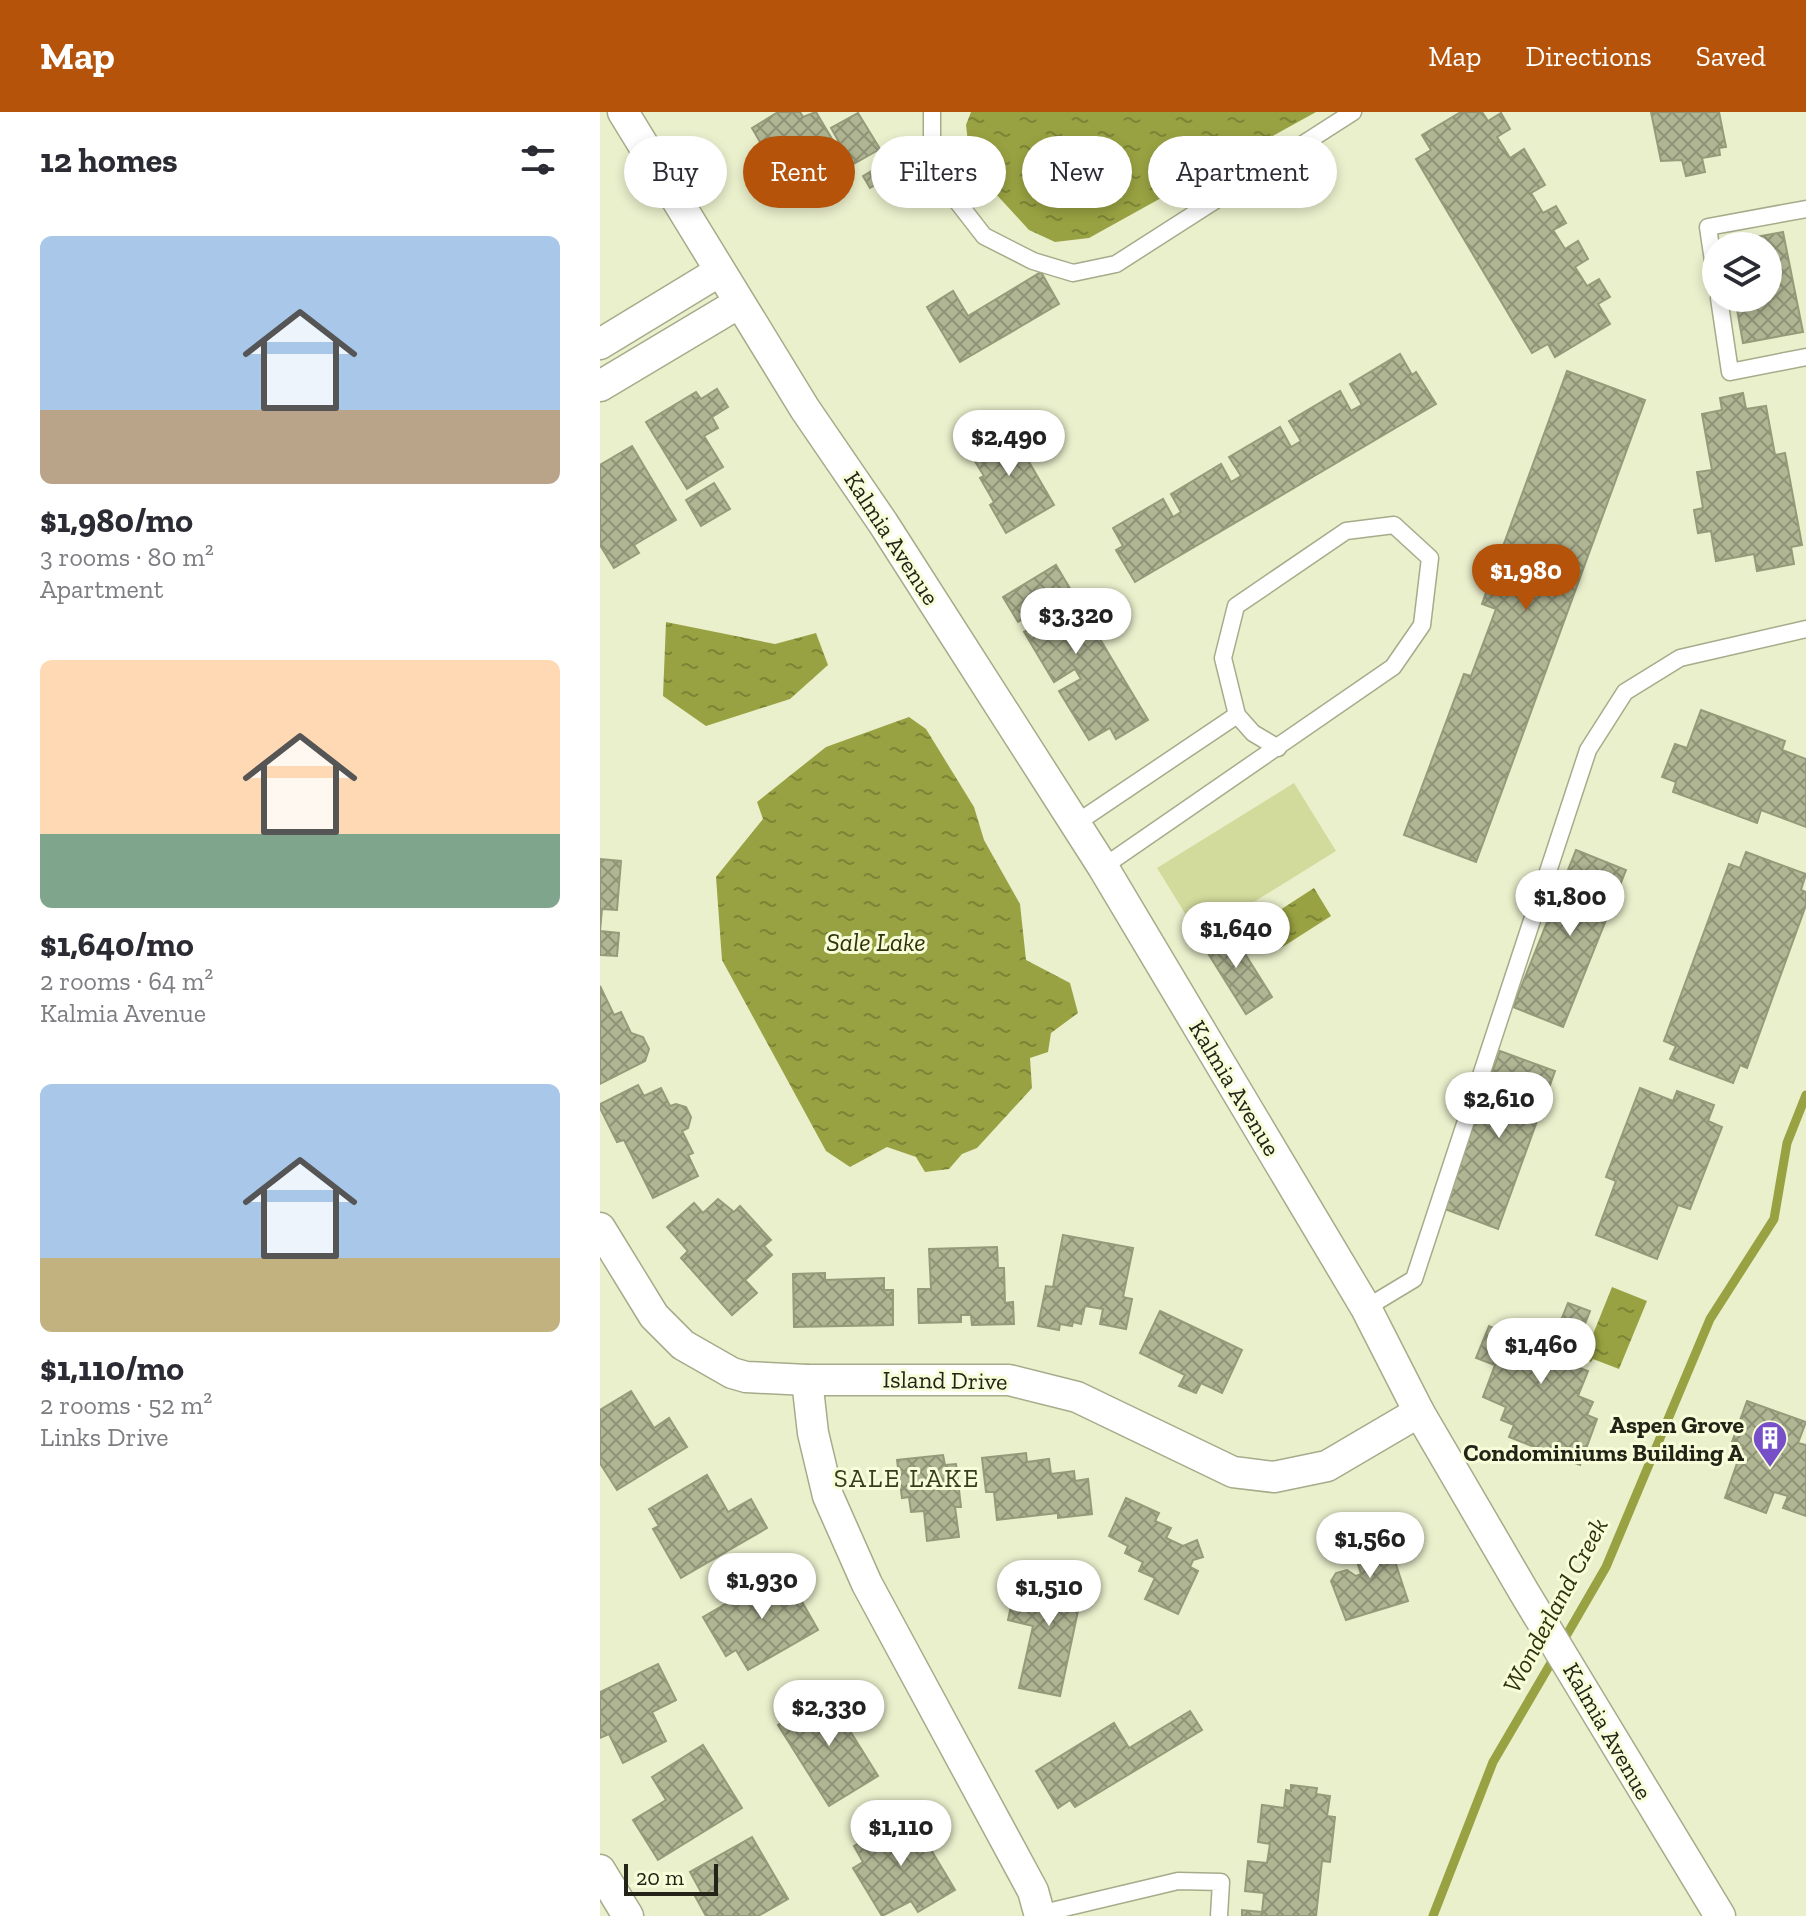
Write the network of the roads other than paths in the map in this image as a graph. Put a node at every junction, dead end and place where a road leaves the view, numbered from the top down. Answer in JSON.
{"nodes":[{"id":1,"x":623,"y":112,"type":"edge"},
{"id":2,"x":932,"y":112,"type":"edge"},
{"id":3,"x":1353,"y":112,"type":"edge"},
{"id":4,"x":1806,"y":209,"type":"edge"},
{"id":5,"x":1709,"y":232,"type":"edge"},
{"id":6,"x":720,"y":271,"type":"junction"},
{"id":7,"x":739,"y":303,"type":"junction"},
{"id":8,"x":1721,"y":312,"type":"edge"},
{"id":9,"x":600,"y":344,"type":"edge"},
{"id":10,"x":1806,"y":357,"type":"edge"},
{"id":11,"x":600,"y":386,"type":"edge"},
{"id":12,"x":1806,"y":629,"type":"edge"},
{"id":13,"x":1237,"y":715,"type":"junction"},
{"id":14,"x":1278,"y":748,"type":"junction"},
{"id":15,"x":1075,"y":824,"type":"junction"},
{"id":16,"x":1103,"y":867,"type":"junction"},
{"id":17,"x":600,"y":1228,"type":"edge"},
{"id":18,"x":1366,"y":1308,"type":"junction"},
{"id":19,"x":807,"y":1380,"type":"junction"},
{"id":20,"x":1419,"y":1412,"type":"junction"},
{"id":21,"x":600,"y":1870,"type":"edge"},
{"id":22,"x":1040,"y":1915,"type":"edge"},
{"id":23,"x":628,"y":1916,"type":"edge"},
{"id":24,"x":1219,"y":1916,"type":"edge"},
{"id":25,"x":1720,"y":1916,"type":"edge"}],
"edges":[{"from":1,"to":6,"type":"street","name":"Kalmia Avenue"},
{"from":2,"to":3,"type":"lane"},
{"from":4,"to":5,"type":"lane"},
{"from":6,"to":7,"type":"street","name":"Kalmia Avenue"},
{"from":6,"to":9,"type":"street"},
{"from":7,"to":11,"type":"street"},
{"from":7,"to":15,"type":"street","name":"Kalmia Avenue"},
{"from":8,"to":10,"type":"lane"},
{"from":12,"to":18,"type":"lane"},
{"from":13,"to":14,"type":"lane"},
{"from":13,"to":14,"type":"lane"},
{"from":13,"to":15,"type":"lane"},
{"from":14,"to":16,"type":"lane"},
{"from":15,"to":16,"type":"street","name":"Kalmia Avenue"},
{"from":16,"to":18,"type":"street","name":"Kalmia Avenue"},
{"from":17,"to":19,"type":"street","name":"Island Drive"},
{"from":18,"to":20,"type":"street","name":"Kalmia Avenue"},
{"from":19,"to":20,"type":"street","name":"Island Drive"},
{"from":19,"to":22,"type":"street"},
{"from":20,"to":25,"type":"street","name":"Kalmia Avenue"},
{"from":21,"to":23,"type":"street"},
{"from":22,"to":24,"type":"lane"}]}
